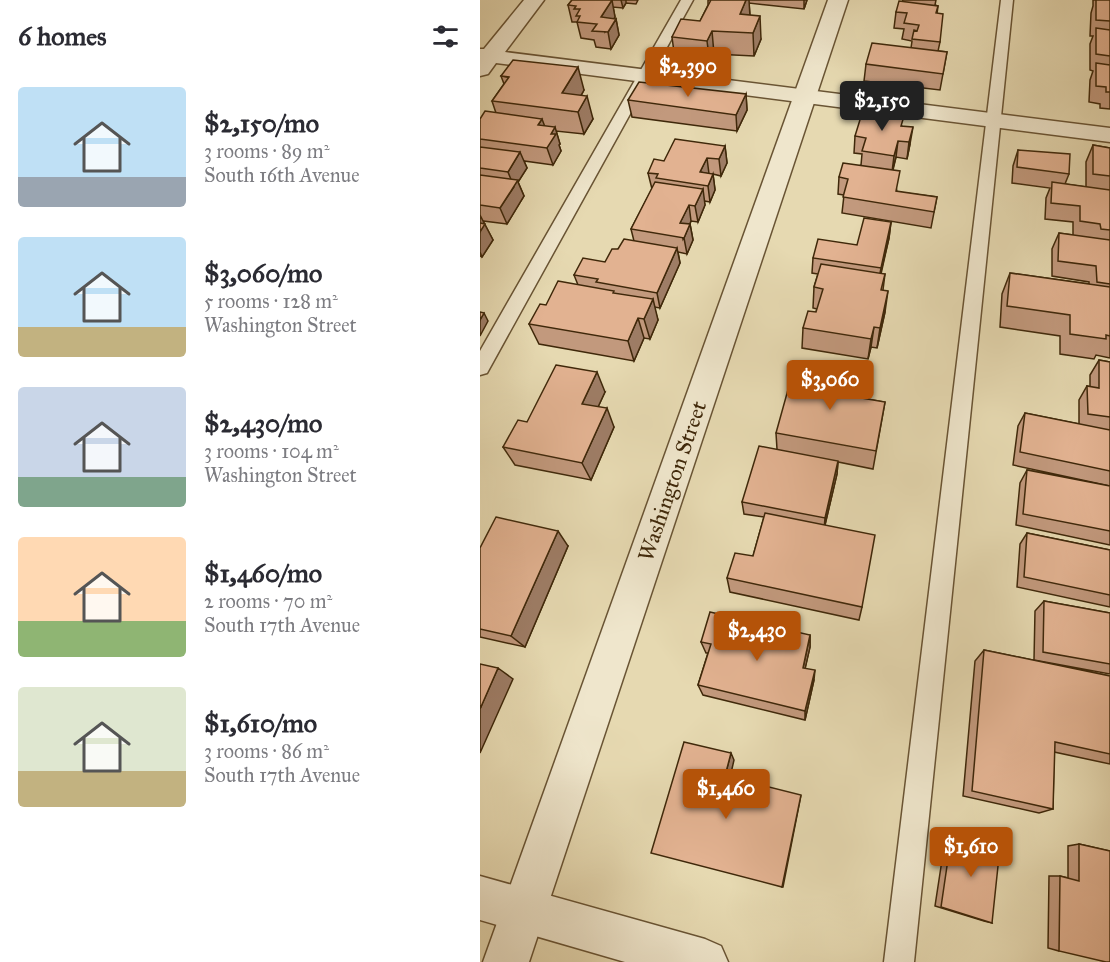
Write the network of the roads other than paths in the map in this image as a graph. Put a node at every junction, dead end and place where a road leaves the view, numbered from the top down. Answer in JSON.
{"nodes":[{"id":1,"x":534,"y":0,"type":"edge"},
{"id":2,"x":687,"y":0,"type":"edge"},
{"id":3,"x":838,"y":0,"type":"edge"},
{"id":4,"x":1007,"y":0,"type":"edge"},
{"id":5,"x":483,"y":60,"type":"edge"},
{"id":6,"x":644,"y":76,"type":"junction"},
{"id":7,"x":804,"y":98,"type":"junction"},
{"id":8,"x":993,"y":121,"type":"junction"},
{"id":9,"x":1110,"y":135,"type":"edge"},
{"id":10,"x":480,"y":368,"type":"edge"},
{"id":11,"x":480,"y":898,"type":"edge"},
{"id":12,"x":524,"y":910,"type":"junction"},
{"id":13,"x":506,"y":962,"type":"edge"},
{"id":14,"x":705,"y":962,"type":"edge"},
{"id":15,"x":899,"y":962,"type":"edge"}],
"edges":[{"from":1,"to":5,"type":"street"},
{"from":2,"to":6,"type":"lane"},
{"from":3,"to":7,"type":"street","name":"Washington Street"},
{"from":4,"to":8,"type":"lane"},
{"from":5,"to":6,"type":"street"},
{"from":6,"to":7,"type":"street"},
{"from":6,"to":10,"type":"lane"},
{"from":7,"to":8,"type":"street"},
{"from":7,"to":12,"type":"street","name":"Washington Street"},
{"from":8,"to":9,"type":"street"},
{"from":8,"to":15,"type":"lane"},
{"from":11,"to":12,"type":"street"},
{"from":12,"to":13,"type":"street","name":"Washington Street"},
{"from":12,"to":14,"type":"street"}]}
